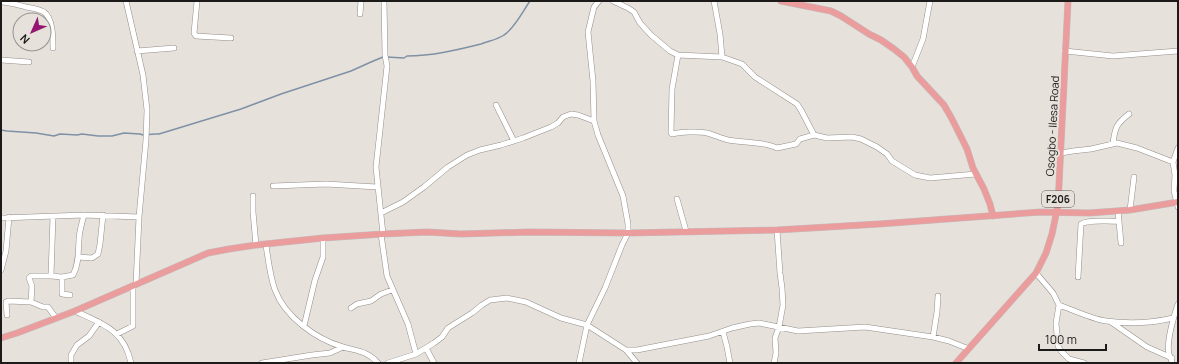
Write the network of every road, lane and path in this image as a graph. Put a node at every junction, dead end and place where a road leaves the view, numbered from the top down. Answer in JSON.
{"nodes":[{"id":1,"x":126,"y":1,"type":"edge"},
{"id":2,"x":197,"y":1,"type":"edge"},
{"id":3,"x":361,"y":1,"type":"edge"},
{"id":4,"x":384,"y":1,"type":"edge"},
{"id":5,"x":599,"y":1,"type":"edge"},
{"id":6,"x":613,"y":1,"type":"edge"},
{"id":7,"x":714,"y":1,"type":"edge"},
{"id":8,"x":781,"y":1,"type":"edge"},
{"id":9,"x":930,"y":1,"type":"edge"},
{"id":10,"x":1068,"y":1,"type":"edge"},
{"id":11,"x":1,"y":2,"type":"edge"},
{"id":12,"x":360,"y":14,"type":"dead end"},
{"id":13,"x":231,"y":38,"type":"dead end"},
{"id":14,"x":53,"y":48,"type":"dead end"},
{"id":15,"x":174,"y":48,"type":"dead end"},
{"id":16,"x":137,"y":51,"type":"junction"},
{"id":17,"x":1065,"y":51,"type":"junction"},
{"id":18,"x":1178,"y":51,"type":"edge"},
{"id":19,"x":678,"y":55,"type":"junction"},
{"id":20,"x":722,"y":57,"type":"junction"},
{"id":21,"x":1,"y":60,"type":"edge"},
{"id":22,"x":29,"y":62,"type":"dead end"},
{"id":23,"x":912,"y":67,"type":"junction"},
{"id":24,"x":496,"y":105,"type":"dead end"},
{"id":25,"x":1129,"y":114,"type":"dead end"},
{"id":26,"x":594,"y":121,"type":"junction"},
{"id":27,"x":814,"y":135,"type":"junction"},
{"id":28,"x":514,"y":141,"type":"junction"},
{"id":29,"x":1113,"y":144,"type":"junction"},
{"id":30,"x":1178,"y":148,"type":"edge"},
{"id":31,"x":1061,"y":153,"type":"junction"},
{"id":32,"x":1173,"y":162,"type":"junction"},
{"id":33,"x":976,"y":174,"type":"junction"},
{"id":34,"x":1134,"y":177,"type":"dead end"},
{"id":35,"x":273,"y":186,"type":"dead end"},
{"id":36,"x":377,"y":187,"type":"junction"},
{"id":37,"x":253,"y":196,"type":"dead end"},
{"id":38,"x":677,"y":199,"type":"dead end"},
{"id":39,"x":1177,"y":204,"type":"edge"},
{"id":40,"x":1130,"y":210,"type":"junction"},
{"id":41,"x":1118,"y":211,"type":"junction"},
{"id":42,"x":381,"y":213,"type":"junction"},
{"id":43,"x":1057,"y":213,"type":"junction"},
{"id":44,"x":1089,"y":213,"type":"junction"},
{"id":45,"x":84,"y":215,"type":"junction"},
{"id":46,"x":103,"y":215,"type":"junction"},
{"id":47,"x":53,"y":216,"type":"junction"},
{"id":48,"x":993,"y":216,"type":"junction"},
{"id":49,"x":9,"y":217,"type":"junction"},
{"id":50,"x":139,"y":217,"type":"junction"},
{"id":51,"x":1,"y":218,"type":"edge"},
{"id":52,"x":1089,"y":222,"type":"junction"},
{"id":53,"x":1119,"y":222,"type":"junction"},
{"id":54,"x":777,"y":230,"type":"junction"},
{"id":55,"x":686,"y":231,"type":"junction"},
{"id":56,"x":628,"y":233,"type":"junction"},
{"id":57,"x":382,"y":234,"type":"junction"},
{"id":58,"x":322,"y":238,"type":"junction"},
{"id":59,"x":1121,"y":243,"type":"dead end"},
{"id":60,"x":256,"y":245,"type":"junction"},
{"id":61,"x":266,"y":245,"type":"junction"},
{"id":62,"x":78,"y":257,"type":"junction"},
{"id":63,"x":1,"y":270,"type":"edge"},
{"id":64,"x":1036,"y":272,"type":"junction"},
{"id":65,"x":51,"y":276,"type":"junction"},
{"id":66,"x":62,"y":277,"type":"junction"},
{"id":67,"x":1078,"y":277,"type":"dead end"},
{"id":68,"x":135,"y":285,"type":"junction"},
{"id":69,"x":392,"y":290,"type":"junction"},
{"id":70,"x":70,"y":295,"type":"dead end"},
{"id":71,"x":938,"y":296,"type":"dead end"},
{"id":72,"x":31,"y":302,"type":"junction"},
{"id":73,"x":1178,"y":304,"type":"edge"},
{"id":74,"x":1059,"y":305,"type":"junction"},
{"id":75,"x":351,"y":308,"type":"dead end"},
{"id":76,"x":75,"y":311,"type":"junction"},
{"id":77,"x":7,"y":315,"type":"dead end"},
{"id":78,"x":56,"y":318,"type":"junction"},
{"id":79,"x":1173,"y":318,"type":"junction"},
{"id":80,"x":1110,"y":321,"type":"junction"},
{"id":81,"x":99,"y":322,"type":"junction"},
{"id":82,"x":587,"y":325,"type":"junction"},
{"id":83,"x":304,"y":326,"type":"junction"},
{"id":84,"x":779,"y":327,"type":"junction"},
{"id":85,"x":723,"y":332,"type":"junction"},
{"id":86,"x":117,"y":334,"type":"junction"},
{"id":87,"x":933,"y":337,"type":"junction"},
{"id":88,"x":1,"y":338,"type":"edge"},
{"id":89,"x":343,"y":347,"type":"junction"},
{"id":90,"x":426,"y":348,"type":"junction"},
{"id":91,"x":969,"y":349,"type":"junction"},
{"id":92,"x":626,"y":350,"type":"junction"},
{"id":93,"x":416,"y":354,"type":"junction"},
{"id":94,"x":1172,"y":361,"type":"edge"},
{"id":95,"x":71,"y":363,"type":"edge"},
{"id":96,"x":131,"y":363,"type":"edge"},
{"id":97,"x":262,"y":363,"type":"edge"},
{"id":98,"x":378,"y":363,"type":"edge"},
{"id":99,"x":388,"y":363,"type":"edge"},
{"id":100,"x":434,"y":363,"type":"edge"},
{"id":101,"x":579,"y":363,"type":"edge"},
{"id":102,"x":636,"y":363,"type":"edge"},
{"id":103,"x":730,"y":363,"type":"edge"},
{"id":104,"x":774,"y":363,"type":"edge"},
{"id":105,"x":956,"y":363,"type":"edge"},
{"id":106,"x":1084,"y":363,"type":"edge"}],
"edges":[{"from":1,"to":16,"type":"street"},
{"from":2,"to":13,"type":"street"},
{"from":3,"to":12,"type":"street"},
{"from":4,"to":36,"type":"street"},
{"from":5,"to":26,"type":"street"},
{"from":6,"to":19,"type":"street"},
{"from":7,"to":20,"type":"street"},
{"from":8,"to":23,"type":"main road"},
{"from":9,"to":23,"type":"street"},
{"from":10,"to":17,"type":"main road","name":"Osogbo - Ilesa Road","number":"F206"},
{"from":11,"to":14,"type":"street"},
{"from":15,"to":16,"type":"street"},
{"from":16,"to":50,"type":"street"},
{"from":17,"to":18,"type":"street"},
{"from":17,"to":31,"type":"main road","name":"Osogbo - Ilesa Road","number":"F206"},
{"from":19,"to":20,"type":"street"},
{"from":19,"to":27,"type":"street"},
{"from":20,"to":27,"type":"street"},
{"from":21,"to":22,"type":"street"},
{"from":23,"to":33,"type":"main road"},
{"from":24,"to":28,"type":"street"},
{"from":25,"to":29,"type":"street"},
{"from":26,"to":28,"type":"street"},
{"from":26,"to":56,"type":"street"},
{"from":27,"to":33,"type":"street"},
{"from":28,"to":42,"type":"street"},
{"from":29,"to":31,"type":"street"},
{"from":29,"to":32,"type":"street"},
{"from":30,"to":32,"type":"street"},
{"from":31,"to":43,"type":"main road","name":"Osogbo - Ilesa Road","number":"F206"},
{"from":32,"to":39,"type":"street"},
{"from":33,"to":48,"type":"main road"},
{"from":34,"to":40,"type":"street"},
{"from":35,"to":36,"type":"street"},
{"from":36,"to":42,"type":"street"},
{"from":37,"to":60,"type":"street"},
{"from":38,"to":55,"type":"street"},
{"from":39,"to":40,"type":"main road"},
{"from":40,"to":41,"type":"main road"},
{"from":41,"to":44,"type":"main road"},
{"from":41,"to":53,"type":"street"},
{"from":42,"to":57,"type":"street"},
{"from":43,"to":44,"type":"main road"},
{"from":43,"to":48,"type":"main road"},
{"from":43,"to":64,"type":"main road","name":"Osogbo - Ilesa Road","number":"F206"},
{"from":44,"to":52,"type":"street"},
{"from":45,"to":46,"type":"street"},
{"from":45,"to":47,"type":"street"},
{"from":45,"to":62,"type":"street"},
{"from":46,"to":50,"type":"street"},
{"from":46,"to":62,"type":"street"},
{"from":47,"to":49,"type":"street"},
{"from":47,"to":65,"type":"street"},
{"from":48,"to":54,"type":"main road"},
{"from":49,"to":51,"type":"street"},
{"from":49,"to":63,"type":"street"},
{"from":50,"to":68,"type":"street"},
{"from":52,"to":53,"type":"street"},
{"from":52,"to":67,"type":"street"},
{"from":53,"to":59,"type":"street"},
{"from":54,"to":55,"type":"main road"},
{"from":54,"to":84,"type":"street"},
{"from":55,"to":56,"type":"main road"},
{"from":56,"to":57,"type":"main road"},
{"from":56,"to":82,"type":"street"},
{"from":57,"to":58,"type":"main road"},
{"from":57,"to":69,"type":"street"},
{"from":58,"to":61,"type":"main road"},
{"from":58,"to":83,"type":"street"},
{"from":60,"to":61,"type":"main road"},
{"from":60,"to":68,"type":"main road"},
{"from":61,"to":83,"type":"street"},
{"from":62,"to":66,"type":"street"},
{"from":64,"to":74,"type":"street"},
{"from":64,"to":91,"type":"main road","name":"Osogbo - Ilesa Road","number":"F206"},
{"from":65,"to":66,"type":"street"},
{"from":65,"to":72,"type":"street"},
{"from":66,"to":70,"type":"street"},
{"from":68,"to":76,"type":"main road"},
{"from":68,"to":86,"type":"street"},
{"from":69,"to":75,"type":"street"},
{"from":69,"to":93,"type":"street"},
{"from":71,"to":87,"type":"street"},
{"from":72,"to":77,"type":"street"},
{"from":72,"to":78,"type":"street"},
{"from":73,"to":79,"type":"street"},
{"from":74,"to":80,"type":"street"},
{"from":74,"to":106,"type":"street"},
{"from":76,"to":78,"type":"main road"},
{"from":76,"to":81,"type":"street"},
{"from":78,"to":88,"type":"main road"},
{"from":79,"to":80,"type":"street"},
{"from":79,"to":94,"type":"street"},
{"from":80,"to":94,"type":"street"},
{"from":81,"to":86,"type":"street"},
{"from":81,"to":95,"type":"street"},
{"from":82,"to":90,"type":"street"},
{"from":82,"to":92,"type":"street"},
{"from":82,"to":101,"type":"street"},
{"from":83,"to":89,"type":"street"},
{"from":84,"to":85,"type":"street"},
{"from":84,"to":87,"type":"street"},
{"from":84,"to":104,"type":"street"},
{"from":85,"to":92,"type":"street"},
{"from":85,"to":103,"type":"street"},
{"from":86,"to":96,"type":"street"},
{"from":87,"to":91,"type":"street"},
{"from":89,"to":97,"type":"street"},
{"from":89,"to":98,"type":"street"},
{"from":90,"to":93,"type":"street"},
{"from":90,"to":100,"type":"street"},
{"from":91,"to":105,"type":"main road","name":"Osogbo - Ilesa Road","number":"F206"},
{"from":92,"to":102,"type":"street"},
{"from":93,"to":99,"type":"street"}]}
